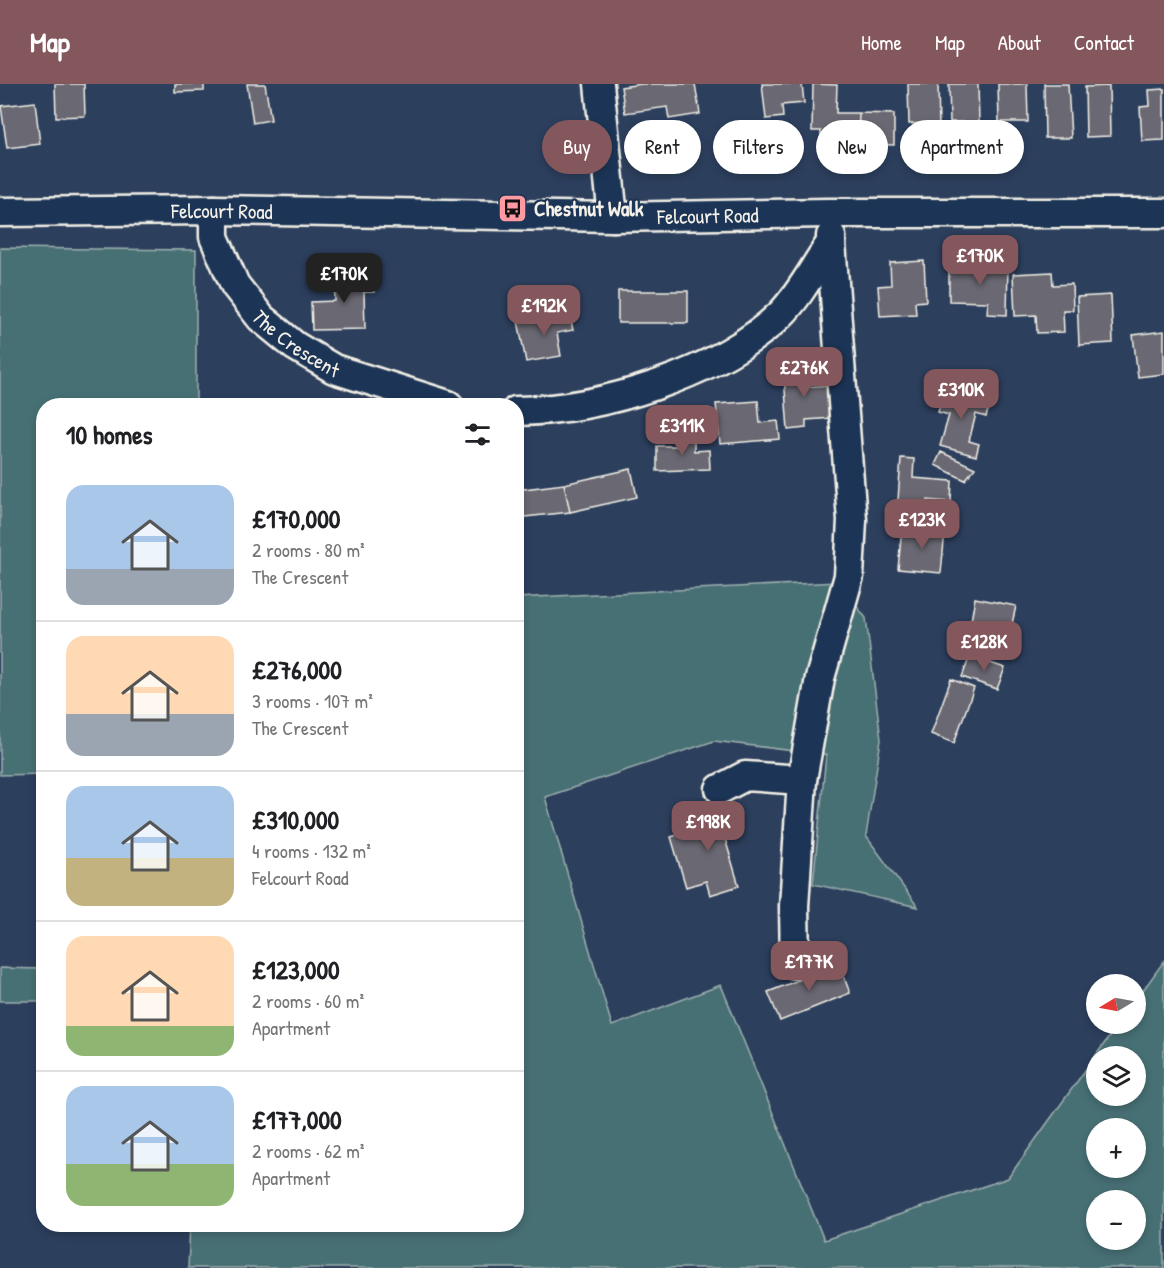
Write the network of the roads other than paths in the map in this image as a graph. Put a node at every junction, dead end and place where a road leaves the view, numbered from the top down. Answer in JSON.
{"nodes":[{"id":1,"x":599,"y":84,"type":"edge"},
{"id":2,"x":214,"y":210,"type":"junction"},
{"id":3,"x":0,"y":212,"type":"edge"},
{"id":4,"x":828,"y":213,"type":"junction"},
{"id":5,"x":1164,"y":213,"type":"edge"},
{"id":6,"x":613,"y":217,"type":"junction"},
{"id":7,"x":831,"y":243,"type":"junction"},
{"id":8,"x":426,"y":398,"type":"edge"},
{"id":9,"x":524,"y":411,"type":"edge"},
{"id":10,"x":802,"y":780,"type":"junction"},
{"id":11,"x":720,"y":789,"type":"dead end"},
{"id":12,"x":795,"y":964,"type":"dead end"}],
"edges":[{"from":1,"to":6,"type":"street"},
{"from":2,"to":3,"type":"street","name":"Felcourt Road"},
{"from":2,"to":6,"type":"street","name":"Felcourt Road"},
{"from":2,"to":8,"type":"street","name":"The Crescent"},
{"from":4,"to":5,"type":"street","name":"Felcourt Road"},
{"from":4,"to":6,"type":"street","name":"Felcourt Road"},
{"from":4,"to":7,"type":"street"},
{"from":7,"to":9,"type":"street"},
{"from":7,"to":10,"type":"street"},
{"from":10,"to":11,"type":"street"},
{"from":10,"to":12,"type":"street"}]}
